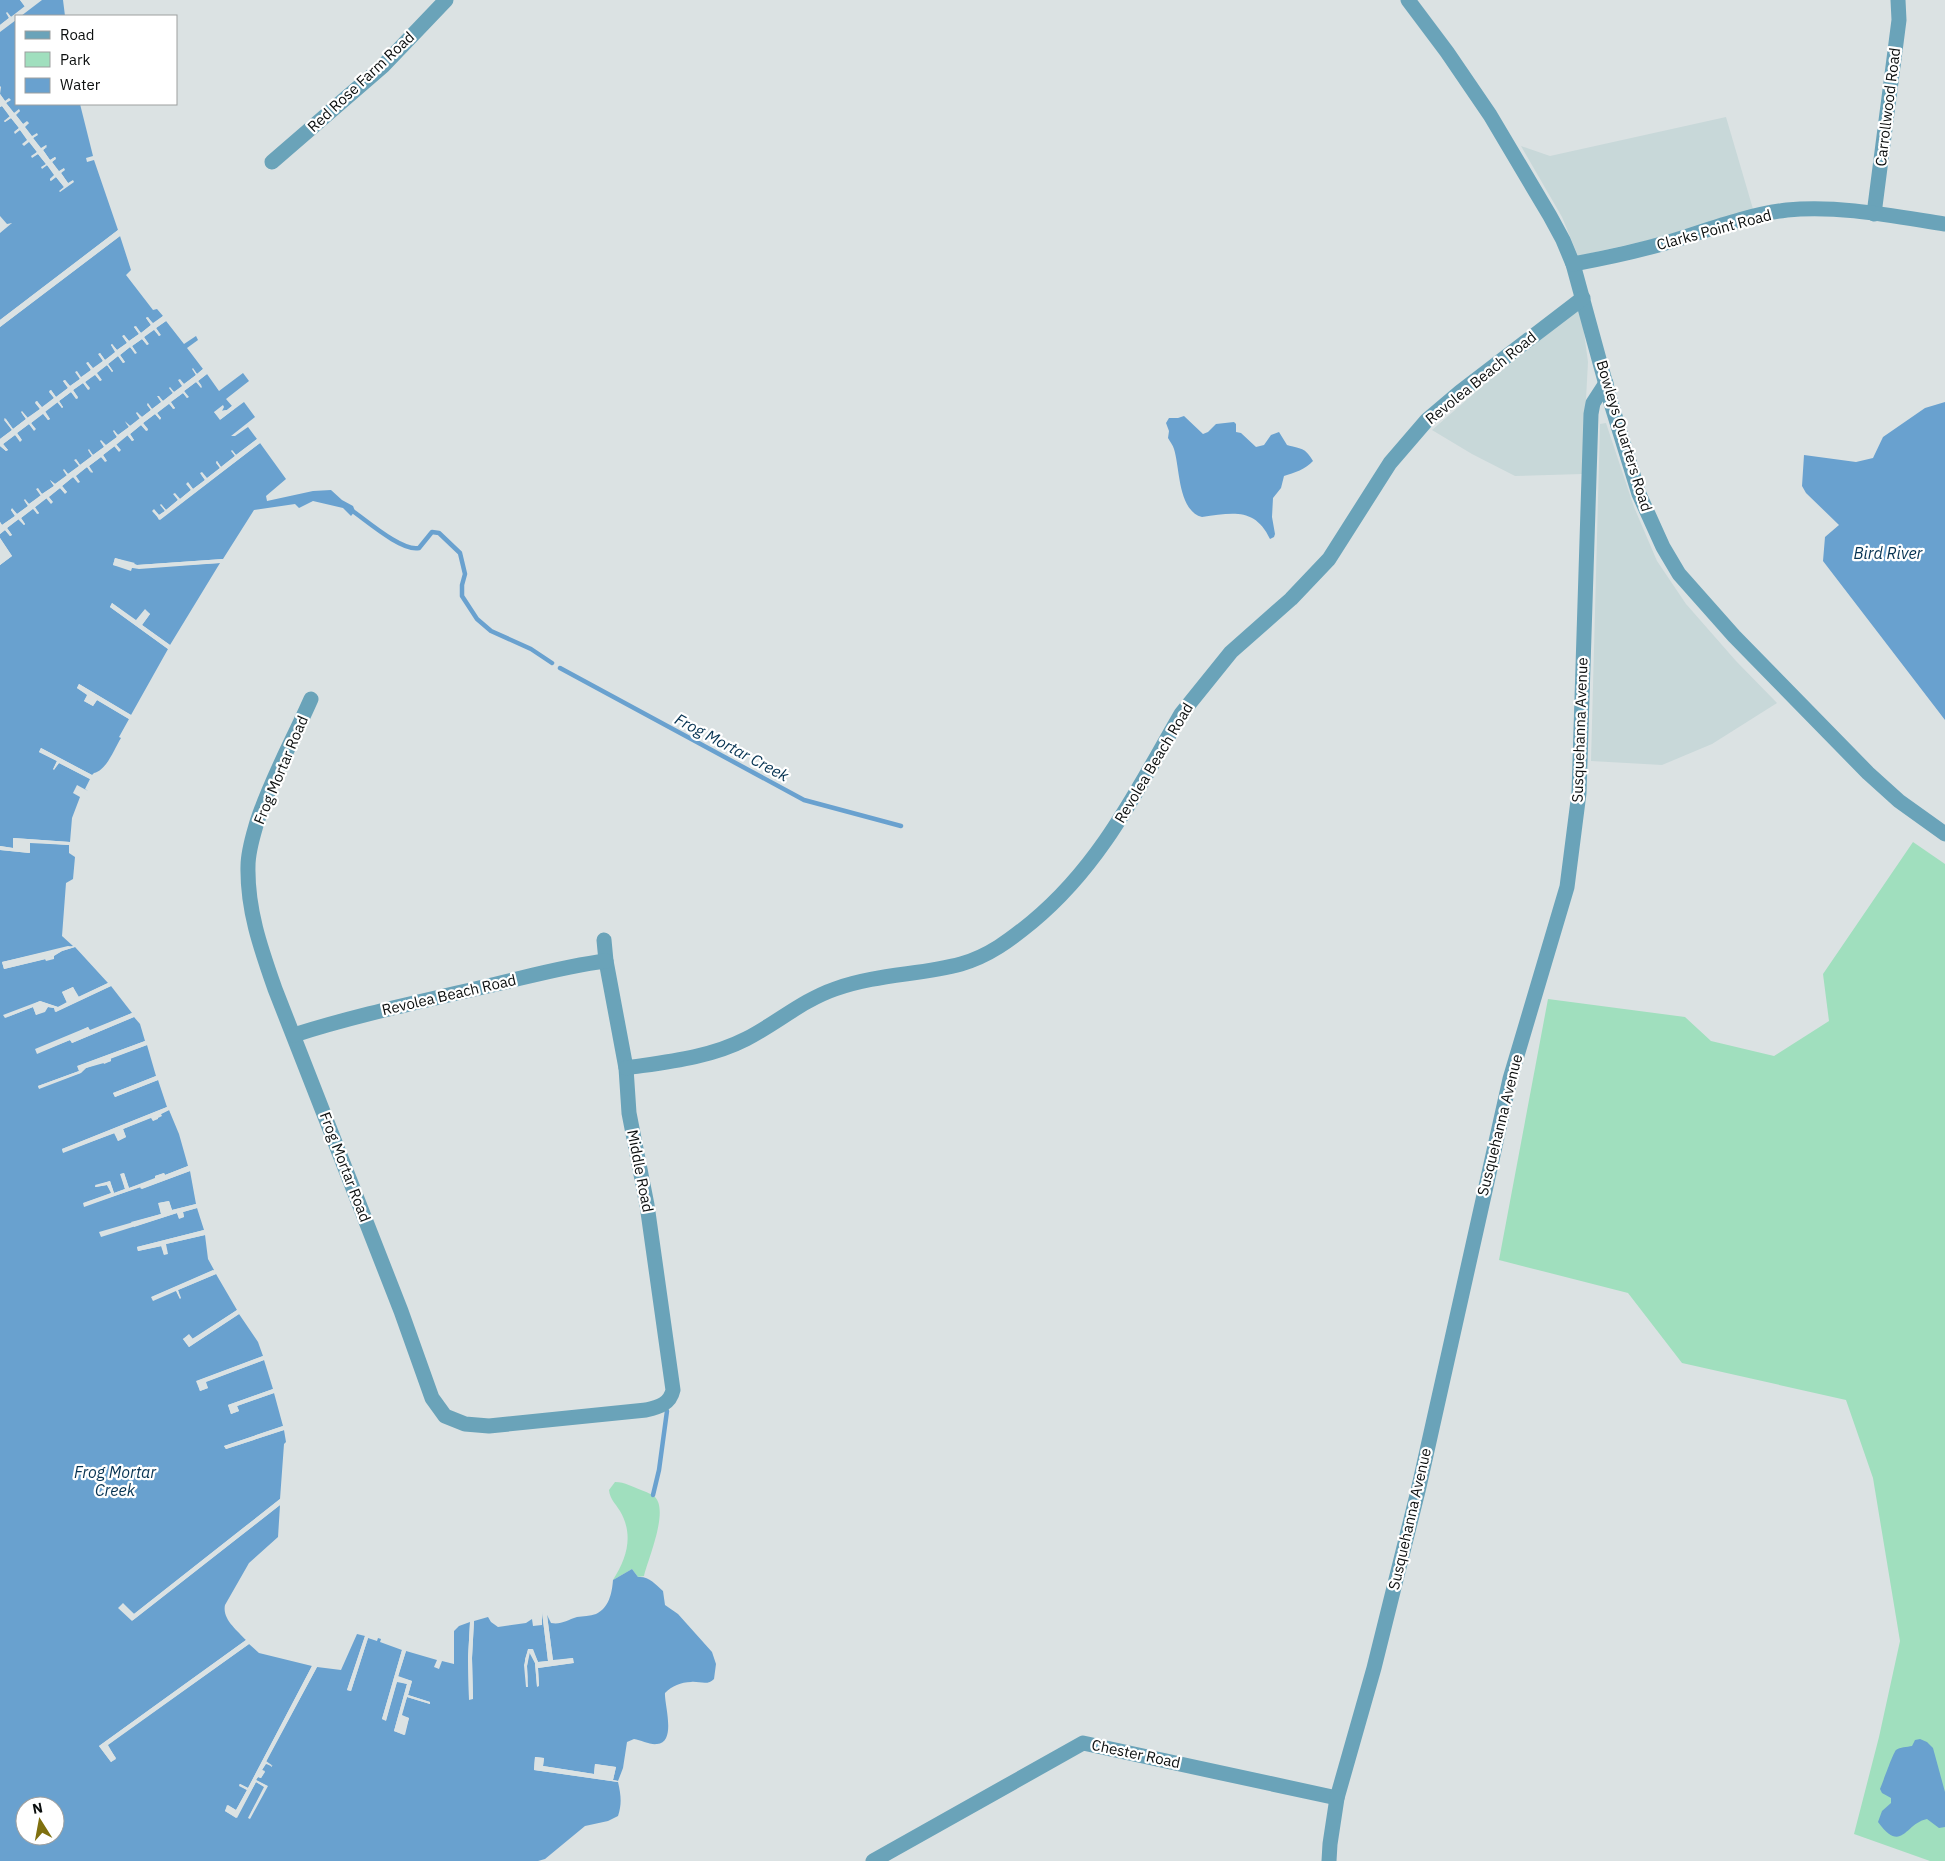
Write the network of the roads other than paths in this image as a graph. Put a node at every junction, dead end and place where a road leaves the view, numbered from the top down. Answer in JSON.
{"nodes":[{"id":1,"x":446,"y":0,"type":"edge"},
{"id":2,"x":1408,"y":0,"type":"edge"},
{"id":3,"x":1898,"y":0,"type":"edge"},
{"id":4,"x":272,"y":162,"type":"dead end"},
{"id":5,"x":1874,"y":214,"type":"junction"},
{"id":6,"x":1945,"y":224,"type":"edge"},
{"id":7,"x":1573,"y":264,"type":"junction"},
{"id":8,"x":1583,"y":298,"type":"junction"},
{"id":9,"x":1606,"y":383,"type":"junction"},
{"id":10,"x":311,"y":699,"type":"dead end"},
{"id":11,"x":1945,"y":834,"type":"edge"},
{"id":12,"x":604,"y":940,"type":"dead end"},
{"id":13,"x":606,"y":961,"type":"junction"},
{"id":14,"x":294,"y":1035,"type":"junction"},
{"id":15,"x":626,"y":1068,"type":"junction"},
{"id":16,"x":669,"y":1400,"type":"joint"},
{"id":17,"x":1338,"y":1798,"type":"junction"},
{"id":18,"x":873,"y":1861,"type":"edge"},
{"id":19,"x":1329,"y":1861,"type":"edge"}],
"edges":[{"from":1,"to":4,"type":"street","name":"Red Rose Farm Road"},
{"from":2,"to":7,"type":"street","name":"Bowleys Quarters Road"},
{"from":3,"to":5,"type":"street","name":"Carrollwood Road"},
{"from":5,"to":6,"type":"street","name":"Clarks Point Road"},
{"from":5,"to":7,"type":"street","name":"Clarks Point Road"},
{"from":7,"to":8,"type":"street","name":"Bowleys Quarters Road"},
{"from":8,"to":9,"type":"street","name":"Bowleys Quarters Road"},
{"from":8,"to":15,"type":"street","name":"Revolea Beach Road"},
{"from":9,"to":11,"type":"street","name":"Bowleys Quarters Road"},
{"from":9,"to":17,"type":"street","name":"Susquehanna Avenue"},
{"from":10,"to":14,"type":"street","name":"Frog Mortar Road"},
{"from":12,"to":13,"type":"street","name":"Middle Road"},
{"from":13,"to":14,"type":"street","name":"Revolea Beach Road"},
{"from":13,"to":15,"type":"street","name":"Middle Road"},
{"from":14,"to":16,"type":"street","name":"Frog Mortar Road"},
{"from":15,"to":16,"type":"street","name":"Middle Road"},
{"from":17,"to":18,"type":"street","name":"Chester Road"},
{"from":17,"to":19,"type":"street","name":"Susquehanna Avenue"}]}
